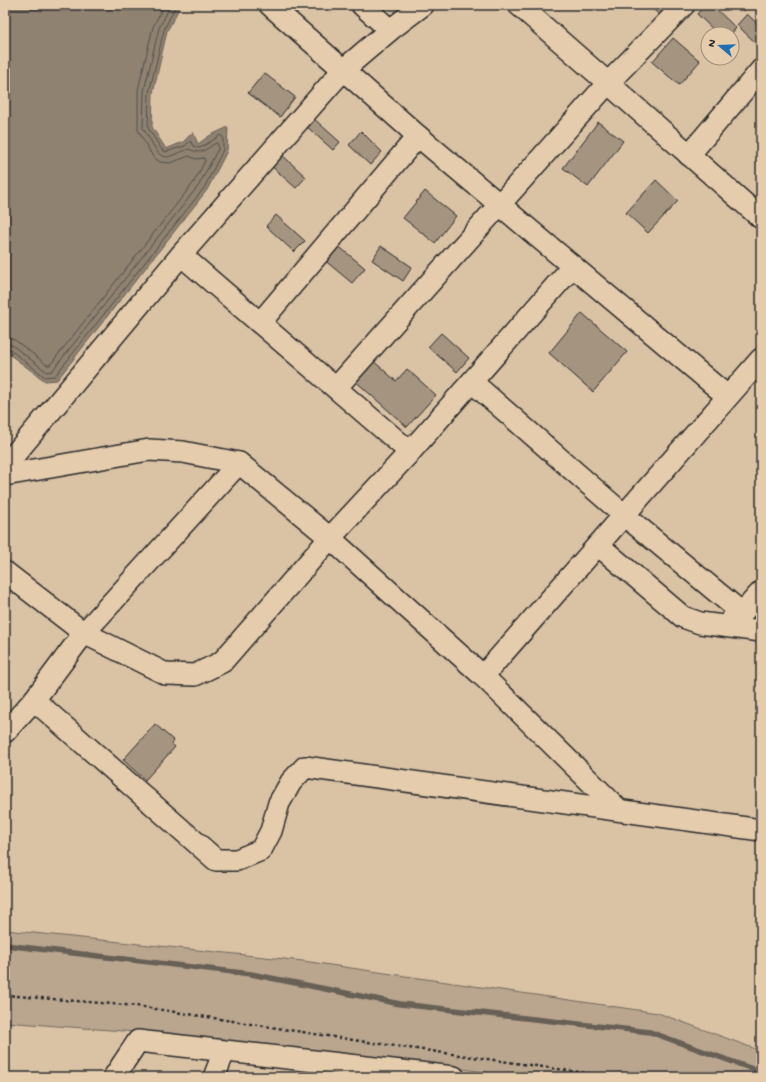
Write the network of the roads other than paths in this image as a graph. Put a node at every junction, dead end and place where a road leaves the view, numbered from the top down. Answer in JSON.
{"nodes":[{"id":1,"x":270,"y":5,"type":"edge"},
{"id":2,"x":362,"y":5,"type":"edge"},
{"id":3,"x":423,"y":5,"type":"edge"},
{"id":4,"x":684,"y":5,"type":"edge"},
{"id":5,"x":530,"y":9,"type":"edge"},
{"id":6,"x":390,"y":30,"type":"junction"},
{"id":7,"x":343,"y":70,"type":"junction"},
{"id":8,"x":761,"y":70,"type":"edge"},
{"id":9,"x":608,"y":83,"type":"junction"},
{"id":10,"x":418,"y":136,"type":"junction"},
{"id":11,"x":690,"y":155,"type":"junction"},
{"id":12,"x":500,"y":204,"type":"junction"},
{"id":13,"x":761,"y":218,"type":"edge"},
{"id":14,"x":182,"y":256,"type":"junction"},
{"id":15,"x":573,"y":266,"type":"junction"},
{"id":16,"x":260,"y":323,"type":"junction"},
{"id":17,"x":761,"y":359,"type":"edge"},
{"id":18,"x":472,"y":382,"type":"junction"},
{"id":19,"x":336,"y":388,"type":"junction"},
{"id":20,"x":728,"y":396,"type":"junction"},
{"id":21,"x":410,"y":452,"type":"junction"},
{"id":22,"x":239,"y":463,"type":"junction"},
{"id":23,"x":5,"y":466,"type":"edge"},
{"id":24,"x":5,"y":475,"type":"edge"},
{"id":25,"x":624,"y":515,"type":"junction"},
{"id":26,"x":330,"y":538,"type":"junction"},
{"id":27,"x":598,"y":545,"type":"junction"},
{"id":28,"x":5,"y":572,"type":"edge"},
{"id":29,"x":761,"y":592,"type":"edge"},
{"id":30,"x":742,"y":613,"type":"junction"},
{"id":31,"x":724,"y":625,"type":"junction"},
{"id":32,"x":761,"y":631,"type":"edge"},
{"id":33,"x":84,"y":633,"type":"junction"},
{"id":34,"x":483,"y":676,"type":"junction"},
{"id":35,"x":34,"y":700,"type":"junction"},
{"id":36,"x":5,"y":732,"type":"edge"},
{"id":37,"x":618,"y":809,"type":"junction"},
{"id":38,"x":761,"y":830,"type":"edge"},
{"id":39,"x":224,"y":1052,"type":"junction"},
{"id":40,"x":114,"y":1077,"type":"edge"},
{"id":41,"x":214,"y":1077,"type":"edge"},
{"id":42,"x":454,"y":1077,"type":"edge"}],
"edges":[{"from":1,"to":7,"type":"street"},
{"from":2,"to":6,"type":"street"},
{"from":3,"to":6,"type":"street"},
{"from":4,"to":9,"type":"street"},
{"from":5,"to":9,"type":"street"},
{"from":6,"to":7,"type":"street"},
{"from":7,"to":10,"type":"street"},
{"from":7,"to":14,"type":"street"},
{"from":8,"to":11,"type":"street"},
{"from":9,"to":11,"type":"street"},
{"from":9,"to":12,"type":"street"},
{"from":10,"to":12,"type":"street"},
{"from":10,"to":16,"type":"street"},
{"from":11,"to":13,"type":"street"},
{"from":12,"to":15,"type":"street"},
{"from":12,"to":19,"type":"street"},
{"from":14,"to":16,"type":"street"},
{"from":14,"to":23,"type":"street"},
{"from":15,"to":18,"type":"street"},
{"from":15,"to":20,"type":"street"},
{"from":16,"to":19,"type":"street"},
{"from":17,"to":20,"type":"street"},
{"from":18,"to":21,"type":"street"},
{"from":18,"to":25,"type":"street"},
{"from":19,"to":21,"type":"street"},
{"from":20,"to":25,"type":"street"},
{"from":21,"to":26,"type":"street"},
{"from":22,"to":24,"type":"street"},
{"from":22,"to":26,"type":"street"},
{"from":22,"to":33,"type":"street"},
{"from":25,"to":27,"type":"street"},
{"from":25,"to":30,"type":"street"},
{"from":26,"to":33,"type":"street"},
{"from":26,"to":34,"type":"street"},
{"from":27,"to":31,"type":"street"},
{"from":27,"to":34,"type":"street"},
{"from":28,"to":33,"type":"street"},
{"from":29,"to":30,"type":"street"},
{"from":30,"to":31,"type":"street"},
{"from":31,"to":32,"type":"street"},
{"from":33,"to":35,"type":"street"},
{"from":34,"to":37,"type":"street"},
{"from":35,"to":36,"type":"street"},
{"from":35,"to":37,"type":"street"},
{"from":37,"to":38,"type":"street"},
{"from":39,"to":40,"type":"street"},
{"from":39,"to":41,"type":"street"},
{"from":39,"to":42,"type":"street"}]}
